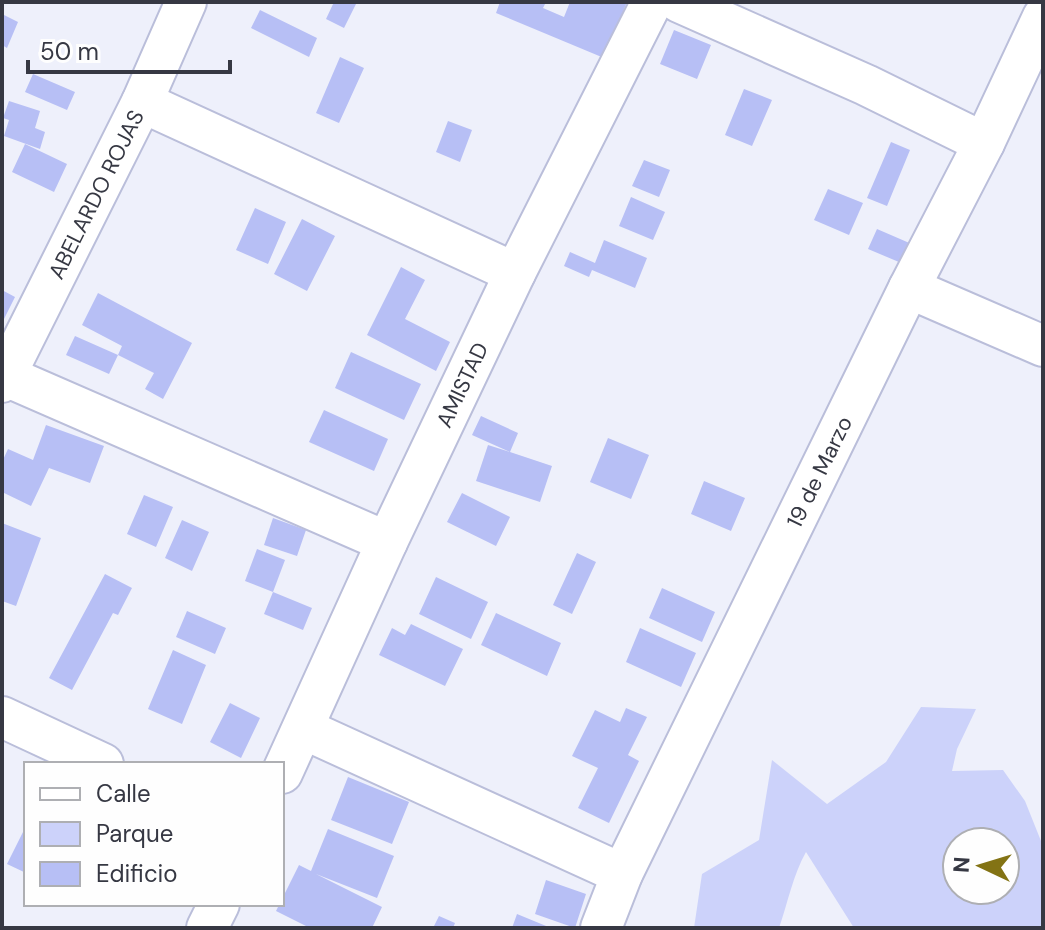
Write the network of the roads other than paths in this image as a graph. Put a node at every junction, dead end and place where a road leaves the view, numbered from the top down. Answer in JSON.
{"nodes":[{"id":1,"x":186,"y":2,"type":"edge"},
{"id":2,"x":652,"y":2,"type":"edge"},
{"id":3,"x":679,"y":2,"type":"edge"},
{"id":4,"x":1043,"y":17,"type":"edge"},
{"id":5,"x":142,"y":102,"type":"junction"},
{"id":6,"x":984,"y":143,"type":"junction"},
{"id":7,"x":515,"y":273,"type":"junction"},
{"id":8,"x":909,"y":288,"type":"junction"},
{"id":9,"x":1043,"y":346,"type":"edge"},
{"id":10,"x":4,"y":379,"type":"edge"},
{"id":11,"x":387,"y":542,"type":"junction"},
{"id":12,"x":2,"y":717,"type":"edge"},
{"id":13,"x":304,"y":729,"type":"junction"},
{"id":14,"x":99,"y":762,"type":"edge"},
{"id":15,"x":284,"y":769,"type":"edge"},
{"id":16,"x":622,"y":874,"type":"junction"},
{"id":17,"x":218,"y":906,"type":"edge"},
{"id":18,"x":207,"y":928,"type":"edge"},
{"id":19,"x":601,"y":928,"type":"edge"}],
"edges":[{"from":1,"to":5,"type":"street","name":"ABELARDO ROJAS"},
{"from":2,"to":7,"type":"street","name":"AMISTAD"},
{"from":3,"to":6,"type":"street"},
{"from":4,"to":6,"type":"street","name":"19 de Marzo"},
{"from":5,"to":7,"type":"street"},
{"from":5,"to":10,"type":"street","name":"ABELARDO ROJAS"},
{"from":6,"to":8,"type":"street","name":"19 de Marzo"},
{"from":7,"to":11,"type":"street","name":"AMISTAD"},
{"from":8,"to":9,"type":"street"},
{"from":8,"to":16,"type":"street","name":"19 de Marzo"},
{"from":10,"to":11,"type":"street"},
{"from":11,"to":13,"type":"street","name":"AMISTAD"},
{"from":12,"to":14,"type":"street"},
{"from":13,"to":15,"type":"street","name":"AMISTAD"},
{"from":13,"to":16,"type":"street"},
{"from":16,"to":19,"type":"street","name":"19 de Marzo"},
{"from":17,"to":18,"type":"street"}]}
